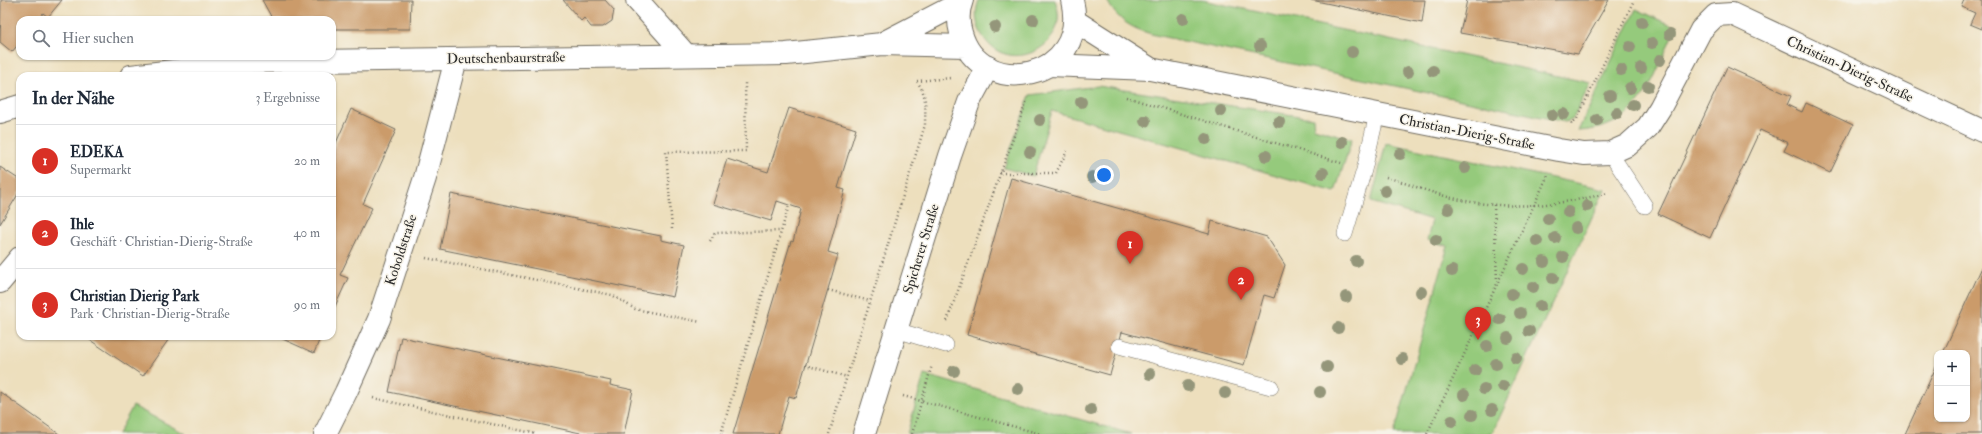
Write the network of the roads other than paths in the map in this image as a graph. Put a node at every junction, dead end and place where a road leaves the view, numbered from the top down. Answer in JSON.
{"nodes":[{"id":1,"x":638,"y":0,"type":"edge"},
{"id":2,"x":1072,"y":0,"type":"edge"},
{"id":3,"x":961,"y":2,"type":"edge"},
{"id":4,"x":1716,"y":7,"type":"edge"},
{"id":5,"x":1075,"y":21,"type":"junction"},
{"id":6,"x":882,"y":44,"type":"junction"},
{"id":7,"x":966,"y":46,"type":"junction"},
{"id":8,"x":686,"y":55,"type":"junction"},
{"id":9,"x":456,"y":59,"type":"junction"},
{"id":10,"x":1049,"y":65,"type":"junction"},
{"id":11,"x":988,"y":67,"type":"junction"},
{"id":12,"x":1150,"y":69,"type":"junction"},
{"id":13,"x":168,"y":72,"type":"edge"},
{"id":14,"x":16,"y":107,"type":"edge"},
{"id":15,"x":0,"y":112,"type":"edge"},
{"id":16,"x":1378,"y":114,"type":"junction"},
{"id":17,"x":1982,"y":131,"type":"edge"},
{"id":18,"x":1610,"y":153,"type":"junction"},
{"id":19,"x":1645,"y":206,"type":"dead end"},
{"id":20,"x":1345,"y":234,"type":"dead end"},
{"id":21,"x":16,"y":263,"type":"edge"},
{"id":22,"x":0,"y":282,"type":"edge"},
{"id":23,"x":896,"y":330,"type":"junction"},
{"id":24,"x":943,"y":344,"type":"road end"},
{"id":25,"x":1119,"y":346,"type":"dead end"},
{"id":26,"x":1271,"y":388,"type":"dead end"},
{"id":27,"x":325,"y":434,"type":"edge"},
{"id":28,"x":864,"y":434,"type":"edge"}],
"edges":[{"from":1,"to":8,"type":"street"},
{"from":2,"to":5,"type":"street","name":"Deutschenbaurstraße"},
{"from":3,"to":6,"type":"street","name":"Deutschenbaurstraße"},
{"from":3,"to":7,"type":"street","name":"Deutschenbaurstraße"},
{"from":4,"to":17,"type":"street","name":"Christian-Dierig-Straße"},
{"from":4,"to":18,"type":"street","name":"Christian-Dierig-Straße"},
{"from":5,"to":10,"type":"street","name":"Deutschenbaurstraße"},
{"from":5,"to":12,"type":"street","name":"Christian-Dierig-Straße"},
{"from":6,"to":7,"type":"street","name":"Deutschenbaurstraße"},
{"from":6,"to":8,"type":"street","name":"Deutschenbaurstraße"},
{"from":7,"to":11,"type":"street","name":"Deutschenbaurstraße"},
{"from":8,"to":9,"type":"street","name":"Deutschenbaurstraße"},
{"from":9,"to":13,"type":"street","name":"Deutschenbaurstraße"},
{"from":9,"to":27,"type":"street","name":"Koboldstraße"},
{"from":10,"to":11,"type":"street","name":"Deutschenbaurstraße"},
{"from":10,"to":12,"type":"street","name":"Christian-Dierig-Straße"},
{"from":11,"to":23,"type":"street","name":"Spicherer Straße"},
{"from":12,"to":16,"type":"street","name":"Christian-Dierig-Straße"},
{"from":14,"to":15,"type":"street"},
{"from":16,"to":18,"type":"street","name":"Christian-Dierig-Straße"},
{"from":16,"to":20,"type":"lane"},
{"from":18,"to":19,"type":"lane"},
{"from":21,"to":22,"type":"street"},
{"from":23,"to":24,"type":"lane"},
{"from":23,"to":28,"type":"street","name":"Spicherer Straße"},
{"from":25,"to":26,"type":"lane"}]}
